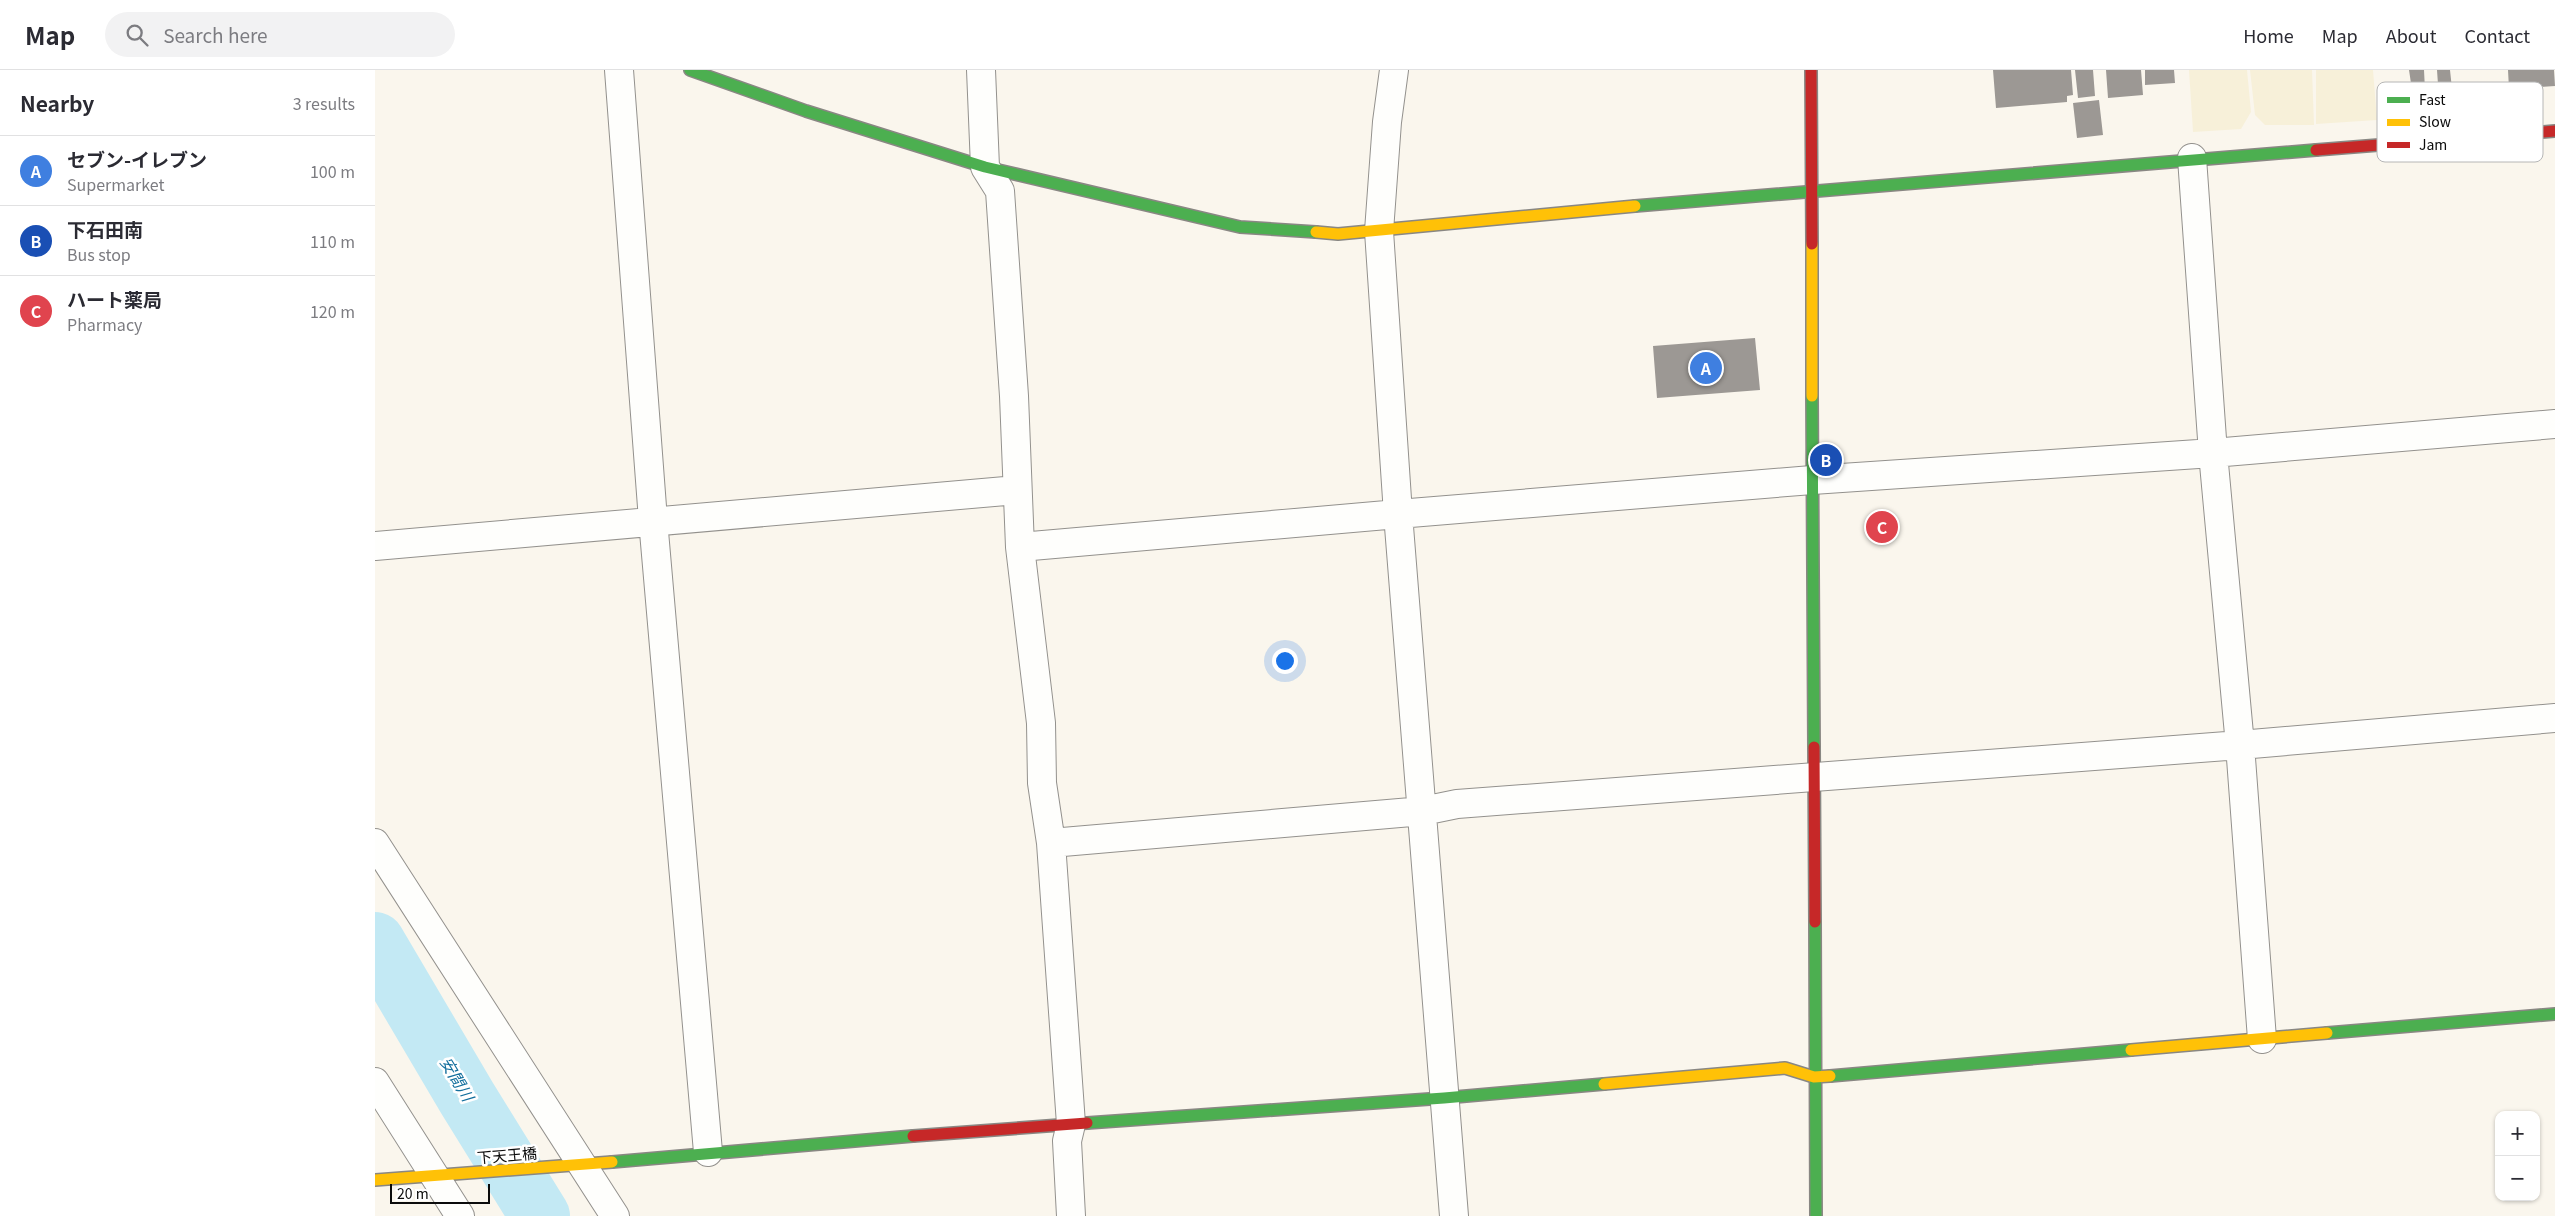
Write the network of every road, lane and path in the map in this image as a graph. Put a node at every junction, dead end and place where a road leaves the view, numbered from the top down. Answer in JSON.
{"nodes":[{"id":1,"x":619,"y":70,"type":"edge"},
{"id":2,"x":690,"y":70,"type":"edge"},
{"id":3,"x":981,"y":70,"type":"edge"},
{"id":4,"x":1394,"y":70,"type":"edge"},
{"id":5,"x":1811,"y":70,"type":"edge"},
{"id":6,"x":2377,"y":144,"type":"edge"},
{"id":7,"x":2192,"y":158,"type":"junction"},
{"id":8,"x":985,"y":167,"type":"junction"},
{"id":9,"x":1811,"y":190,"type":"junction"},
{"id":10,"x":1379,"y":232,"type":"junction"},
{"id":11,"x":2555,"y":424,"type":"edge"},
{"id":12,"x":2213,"y":454,"type":"junction"},
{"id":13,"x":1812,"y":480,"type":"junction"},
{"id":14,"x":1017,"y":490,"type":"junction"},
{"id":15,"x":1398,"y":514,"type":"junction"},
{"id":16,"x":653,"y":520,"type":"junction"},
{"id":17,"x":375,"y":546,"type":"edge"},
{"id":18,"x":1021,"y":547,"type":"junction"},
{"id":19,"x":2555,"y":718,"type":"edge"},
{"id":20,"x":2240,"y":745,"type":"junction"},
{"id":21,"x":1814,"y":777,"type":"junction"},
{"id":22,"x":1423,"y":811,"type":"junction"},
{"id":23,"x":375,"y":843,"type":"edge"},
{"id":24,"x":1051,"y":843,"type":"junction"},
{"id":25,"x":2555,"y":1014,"type":"edge"},
{"id":26,"x":2262,"y":1039,"type":"junction"},
{"id":27,"x":1814,"y":1076,"type":"junction"},
{"id":28,"x":375,"y":1082,"type":"edge"},
{"id":29,"x":1444,"y":1098,"type":"junction"},
{"id":30,"x":1071,"y":1124,"type":"junction"},
{"id":31,"x":708,"y":1152,"type":"junction"},
{"id":32,"x":579,"y":1166,"type":"junction"},
{"id":33,"x":439,"y":1177,"type":"junction"},
{"id":34,"x":375,"y":1180,"type":"edge"},
{"id":35,"x":460,"y":1216,"type":"edge"},
{"id":36,"x":615,"y":1216,"type":"edge"},
{"id":37,"x":1071,"y":1216,"type":"edge"},
{"id":38,"x":1454,"y":1216,"type":"edge"},
{"id":39,"x":1816,"y":1216,"type":"edge"}],
"edges":[{"from":1,"to":16,"type":"street"},
{"from":2,"to":8,"type":"street"},
{"from":3,"to":8,"type":"street"},
{"from":4,"to":10,"type":"street"},
{"from":5,"to":9,"type":"street"},
{"from":6,"to":7,"type":"street"},
{"from":7,"to":9,"type":"street"},
{"from":7,"to":12,"type":"street"},
{"from":8,"to":10,"type":"street"},
{"from":8,"to":14,"type":"street"},
{"from":9,"to":10,"type":"street"},
{"from":9,"to":13,"type":"street"},
{"from":10,"to":15,"type":"street"},
{"from":11,"to":12,"type":"street"},
{"from":12,"to":13,"type":"street"},
{"from":12,"to":20,"type":"street"},
{"from":13,"to":15,"type":"street"},
{"from":13,"to":21,"type":"street"},
{"from":14,"to":16,"type":"street"},
{"from":14,"to":18,"type":"street"},
{"from":15,"to":18,"type":"street"},
{"from":15,"to":22,"type":"street"},
{"from":16,"to":17,"type":"street"},
{"from":16,"to":31,"type":"street"},
{"from":18,"to":24,"type":"street"},
{"from":19,"to":20,"type":"street"},
{"from":20,"to":21,"type":"street"},
{"from":20,"to":26,"type":"street"},
{"from":21,"to":22,"type":"street"},
{"from":21,"to":27,"type":"street"},
{"from":22,"to":24,"type":"street"},
{"from":22,"to":29,"type":"street"},
{"from":23,"to":32,"type":"street"},
{"from":24,"to":30,"type":"street"},
{"from":25,"to":26,"type":"street"},
{"from":26,"to":27,"type":"street"},
{"from":27,"to":29,"type":"street","name":"下天王橋"},
{"from":27,"to":39,"type":"street"},
{"from":28,"to":33,"type":"street"},
{"from":29,"to":30,"type":"street","name":"下天王橋"},
{"from":29,"to":38,"type":"street"},
{"from":30,"to":31,"type":"street","name":"下天王橋"},
{"from":30,"to":37,"type":"street"},
{"from":31,"to":32,"type":"street","name":"下天王橋"},
{"from":32,"to":33,"type":"street","name":"下天王橋"},
{"from":32,"to":36,"type":"street"},
{"from":33,"to":34,"type":"street","name":"下天王橋"},
{"from":33,"to":35,"type":"street"}]}
